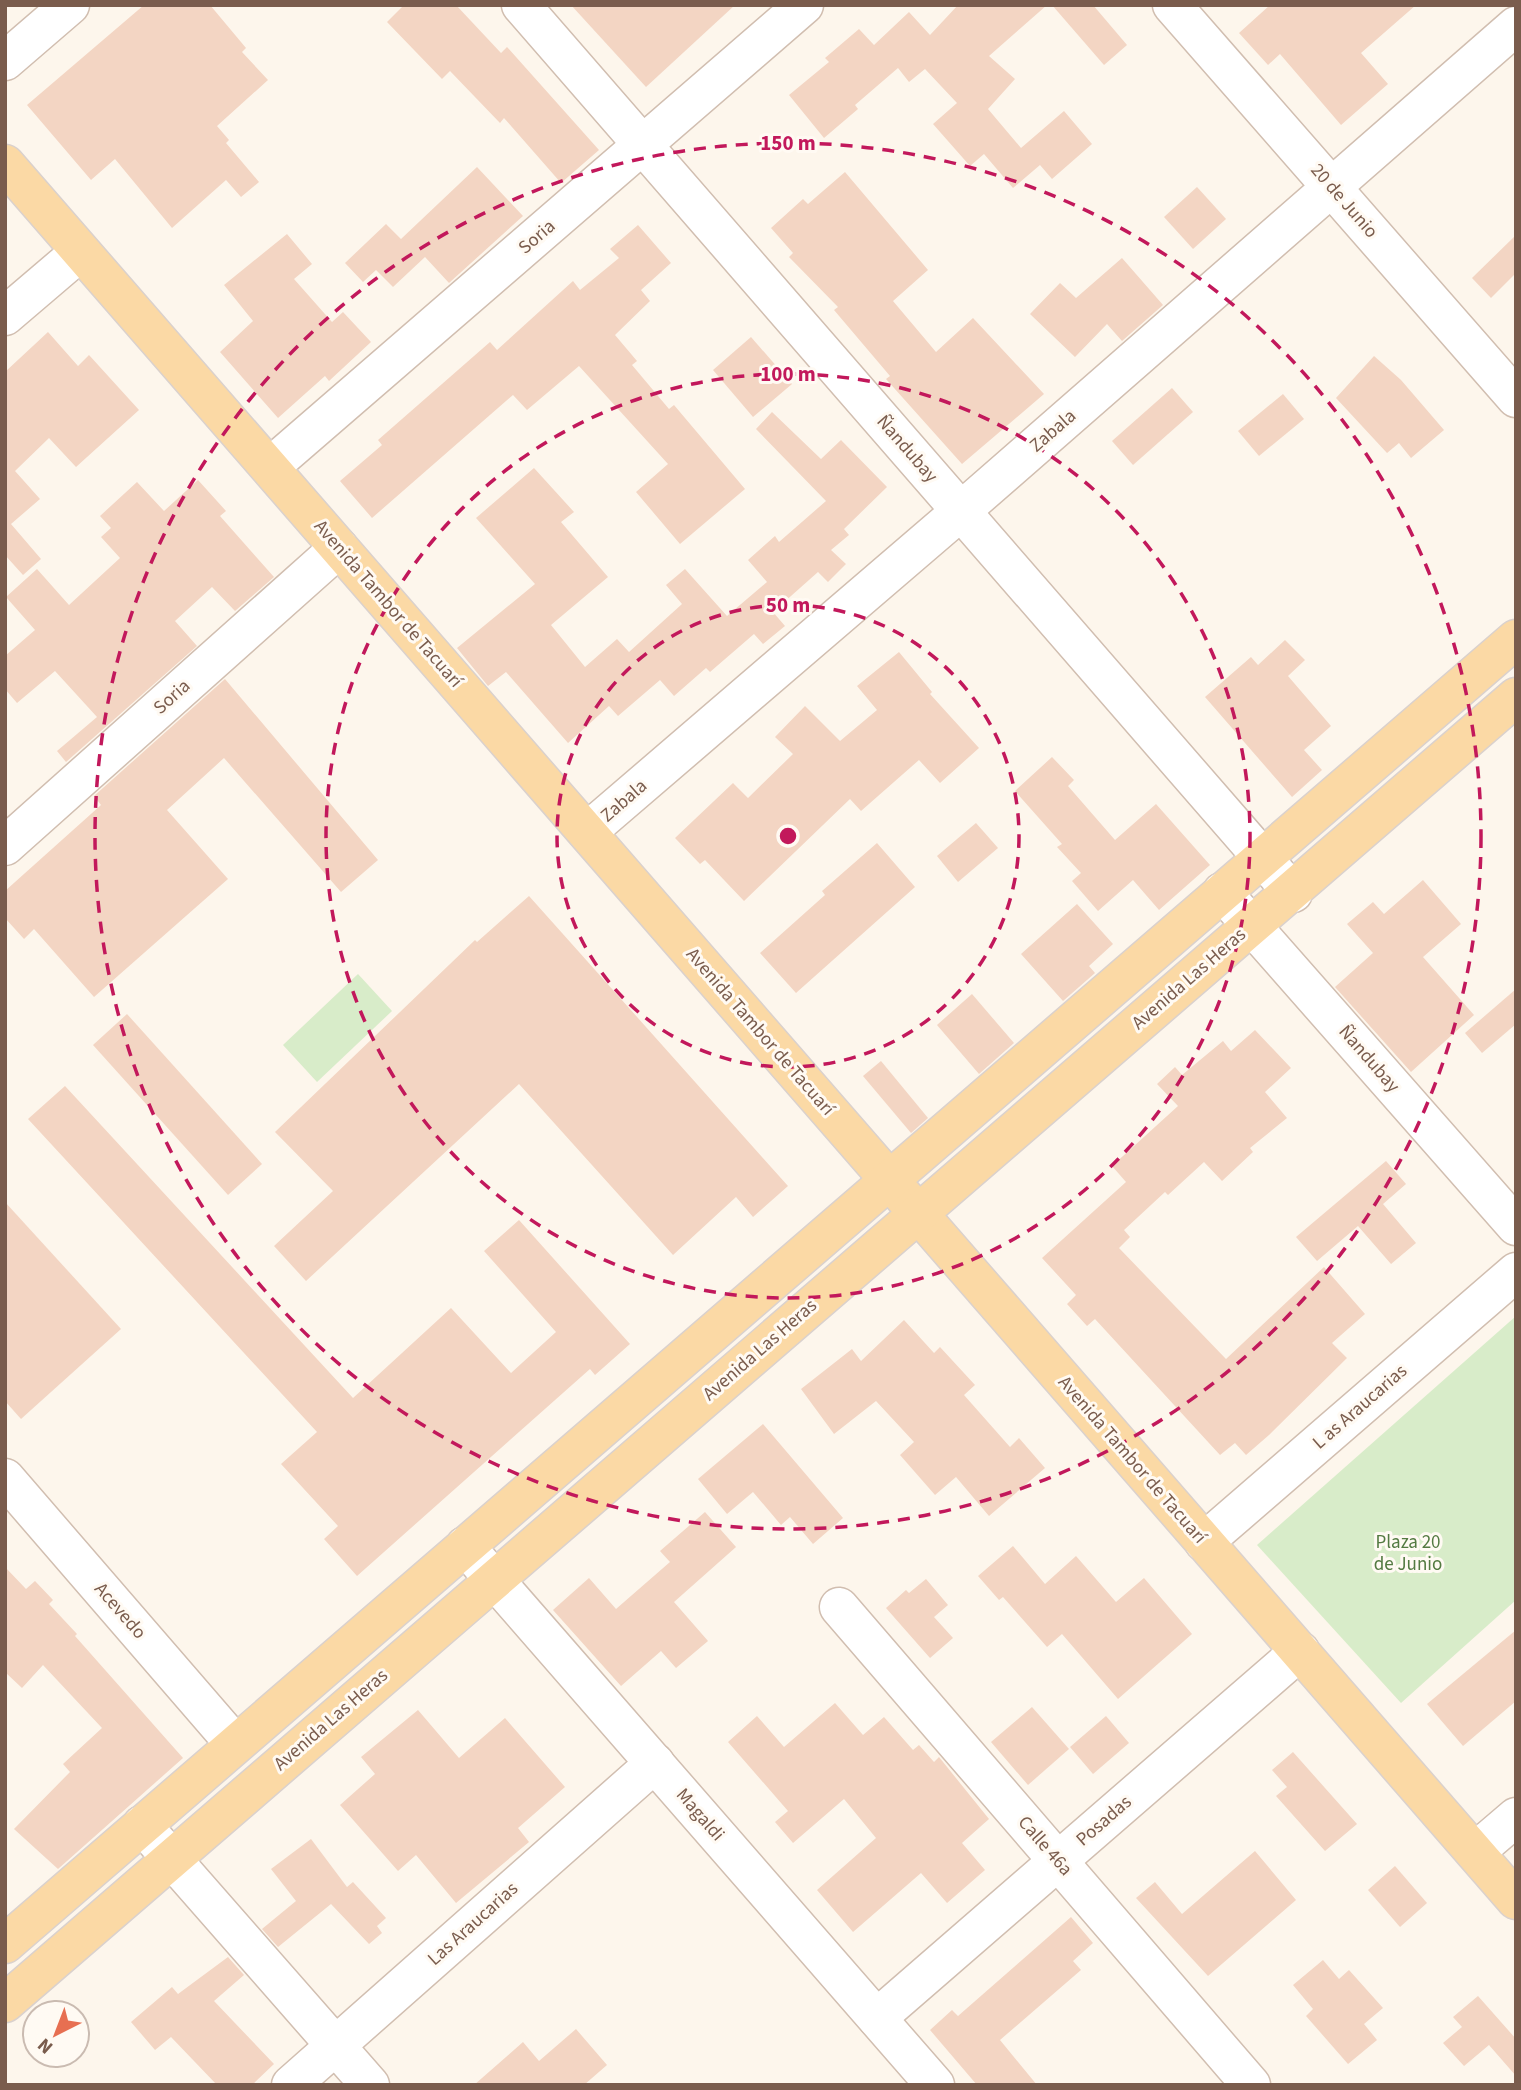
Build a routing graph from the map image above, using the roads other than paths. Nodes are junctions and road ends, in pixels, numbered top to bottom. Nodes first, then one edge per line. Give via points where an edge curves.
1 (70, 5) edge
2 (521, 5) edge
3 (804, 5) edge
4 (1172, 5) edge
5 (1511, 21) edge
6 (5, 61) edge
7 (643, 146) junction
8 (5, 164) edge
9 (1331, 186) junction
10 (80, 252) junction
11 (5, 316) edge
12 (1516, 398) edge
13 (270, 467) junction
14 (961, 511) junction
15 (339, 548) junction
16 (1516, 639) edge
17 (1516, 697) edge
18 (587, 832) junction
19 (8, 838) edge
20 (1264, 859) junction
21 (1222, 892) junction
22 (1293, 893) junction
23 (1251, 926) junction
24 (888, 1180) junction
25 (918, 1214) junction
26 (1516, 1226) edge
27 (1516, 1272) edge
28 (5, 1478) edge
29 (1204, 1542) junction
30 (465, 1546) junction
31 (494, 1579) junction
32 (839, 1607) dead end
33 (1300, 1651) junction
34 (235, 1744) junction
35 (655, 1763) junction
36 (1516, 1817) edge
37 (142, 1825) junction
38 (1475, 1852) junction
39 (171, 1859) junction
40 (1058, 1861) junction
41 (1516, 1899) edge
42 (5, 1944) edge
43 (5, 2003) edge
44 (877, 2018) junction
45 (336, 2046) junction
46 (291, 2085) edge
47 (370, 2085) edge
48 (935, 2085) edge
49 (1251, 2085) edge

1 - 6 street
2 - 7 street, Ñandubay
3 - 7 street, Soria
4 - 9 street, 20 de Junio
5 - 9 street, Zabala
7 - 13 street, Soria
7 - 14 street, Ñandubay
8 - 10 main road, Avenida Tambor de Tacuarí
9 - 12 street, 20 de Junio
9 - 14 street, Zabala
10 - 11 street
10 - 13 main road, Avenida Tambor de Tacuarí
13 - 15 main road, Avenida Tambor de Tacuarí
14 - 18 street, Zabala
14 - 20 street, Ñandubay
15 - 18 main road, Avenida Tambor de Tacuarí
15 - 19 street, Soria
16 - 20 main road
17 - 22 main road, Avenida Las Heras
18 - 24 main road, Avenida Tambor de Tacuarí
20 - 21 main road
20 - 22 street, Ñandubay
21 - 23 street, Ñandubay
21 - 24 main road
22 - 23 main road, Avenida Las Heras
23 - 25 main road, Avenida Las Heras
23 - 26 street, Ñandubay
24 - 25 main road, Avenida Tambor de Tacuarí
24 - 30 main road
25 - 29 main road, Avenida Tambor de Tacuarí
25 - 31 main road, Avenida Las Heras
27 - 29 street, L as Araucarias
28 - 34 street, Acevedo
29 - 33 main road, Avenida Tambor de Tacuarí
30 - 31 street, Magaldi
30 - 34 main road
31 - 35 street, Magaldi
31 - 39 main road, Avenida Las Heras
32 - 40 street, Calle 46a
33 - 38 main road, Avenida Tambor de Tacuarí
33 - 40 street, Posadas
34 - 37 main road
35 - 44 street, Magaldi
35 - 45 street, Las Araucarias
36 - 38 street
37 - 39 street
37 - 42 main road
38 - 41 main road, Avenida Tambor de Tacuarí
39 - 43 main road, Avenida Las Heras
39 - 45 street
40 - 44 street, Posadas
40 - 49 street, Calle 46a
44 - 48 street, Magaldi
45 - 46 street, Las Araucarias
45 - 47 street

